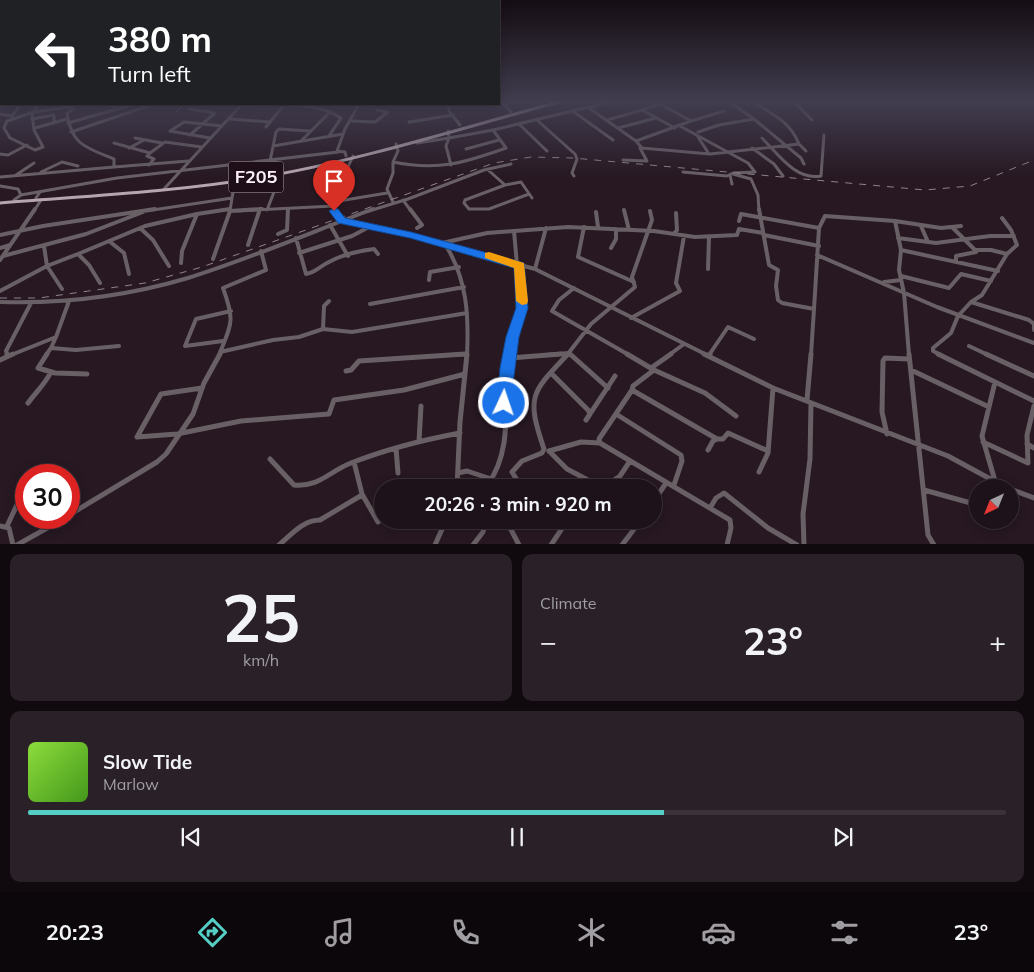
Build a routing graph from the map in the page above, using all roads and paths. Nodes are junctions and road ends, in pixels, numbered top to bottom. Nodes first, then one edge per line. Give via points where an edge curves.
1 (4, 126) edge
2 (41, 126) edge
3 (69, 126) edge
4 (88, 126) edge
5 (177, 126) edge
6 (199, 126) edge
7 (222, 126) edge
8 (315, 126) edge
9 (336, 126) edge
10 (348, 126) edge
11 (455, 126) edge
12 (462, 126) edge
13 (513, 126) edge
14 (521, 126) edge
15 (544, 126) edge
16 (594, 126) edge
17 (624, 126) edge
18 (715, 126) edge
19 (764, 126) edge
20 (790, 126) edge
21 (677, 127) joint
22 (35, 128) joint
23 (618, 128) joint
24 (493, 130) junction
25 (310, 131) junction
26 (448, 131) junction
27 (71, 132) junction
28 (697, 133) junction
29 (343, 134) junction
30 (190, 135) junction
31 (824, 135) dead end
32 (329, 136) junction
33 (135, 138) dead end
34 (210, 138) junction
35 (449, 138) junction
36 (762, 138) dead end
37 (144, 140) junction
38 (302, 140) junction
39 (500, 140) junction
40 (613, 140) dead end
41 (636, 141) junction
42 (114, 143) dead end
43 (162, 143) junction
44 (396, 144) junction
45 (407, 144) dead end
46 (799, 144) junction
47 (26, 146) junction
48 (273, 146) junction
49 (788, 146) junction
50 (202, 147) junction
51 (773, 147) junction
52 (129, 148) junction
53 (466, 148) dead end
54 (640, 148) junction
55 (752, 148) junction
56 (806, 151) dead end
57 (338, 152) junction
58 (548, 152) dead end
59 (727, 152) junction
60 (0, 154) edge
61 (150, 154) junction
62 (709, 154) junction
63 (346, 156) junction
64 (353, 156) junction
65 (623, 160) dead end
66 (188, 161) junction
67 (270, 161) junction
68 (393, 162) junction
69 (34, 163) dead end
70 (511, 164) dead end
71 (804, 164) dead end
72 (148, 165) junction
73 (451, 165) junction
74 (114, 167) junction
75 (487, 169) junction
76 (73, 171) junction
77 (181, 171) junction
78 (683, 172) dead end
79 (40, 173) junction
80 (280, 174) junction
81 (731, 174) junction
82 (14, 176) junction
83 (574, 176) dead end
84 (783, 176) dead end
85 (0, 177) edge
86 (235, 182) junction
87 (732, 184) dead end
88 (208, 185) junction
89 (505, 185) junction
90 (0, 186) edge
91 (164, 189) junction
92 (40, 192) junction
93 (387, 193) junction
94 (529, 194) junction
95 (21, 195) junction
96 (36, 198) junction
97 (232, 198) junction
98 (532, 198) dead end
99 (14, 200) junction
100 (41, 200) junction
101 (403, 200) junction
102 (0, 202) edge
103 (393, 202) junction
104 (333, 204) junction
105 (260, 209) junction
106 (288, 209) junction
107 (147, 210) junction
108 (267, 210) junction
109 (624, 210) dead end
110 (230, 211) junction
111 (650, 211) dead end
112 (596, 212) dead end
113 (676, 213) dead end
114 (197, 214) junction
115 (761, 218) junction
116 (1002, 218) dead end
117 (341, 221) junction
118 (738, 221) dead end
119 (895, 221) junction
120 (330, 225) junction
121 (922, 226) junction
122 (961, 226) dead end
123 (369, 227) junction
124 (584, 227) junction
125 (598, 227) junction
126 (952, 227) junction
127 (140, 228) junction
128 (417, 228) dead end
129 (546, 228) junction
130 (818, 228) junction
131 (616, 229) junction
132 (629, 230) junction
133 (20, 231) junction
134 (514, 231) junction
135 (649, 231) junction
136 (278, 234) dead end
137 (674, 234) junction
138 (763, 234) junction
139 (0, 235) edge
140 (684, 236) junction
141 (1014, 236) junction
142 (709, 237) junction
143 (296, 238) junction
144 (898, 238) junction
145 (340, 240) junction
146 (967, 240) junction
147 (109, 241) junction
148 (928, 242) junction
149 (443, 243) junction
150 (10, 245) junction
151 (248, 245) dead end
152 (44, 246) junction
153 (819, 246) junction
154 (0, 248) edge
155 (611, 248) dead end
156 (901, 250) junction
157 (975, 250) junction
158 (261, 251) junction
159 (299, 253) junction
160 (78, 254) junction
161 (378, 254) dead end
162 (818, 254) junction
163 (1007, 254) junction
164 (3, 256) junction
165 (348, 256) junction
166 (213, 259) dead end
167 (0, 260) edge
168 (956, 262) junction
169 (181, 263) dead end
170 (518, 265) junction
171 (47, 266) junction
172 (169, 266) dead end
173 (460, 267) junction
174 (708, 269) dead end
175 (535, 270) junction
176 (998, 271) junction
177 (129, 274) dead end
178 (901, 278) junction
179 (429, 280) dead end
180 (992, 281) junction
181 (634, 282) junction
182 (882, 282) junction
183 (100, 283) dead end
184 (464, 287) junction
185 (574, 288) junction
186 (62, 289) dead end
187 (0, 291) edge
188 (904, 293) junction
189 (69, 301) junction
190 (0, 302) edge
191 (329, 302) dead end
192 (971, 302) junction
193 (31, 303) junction
194 (370, 304) dead end
195 (613, 308) junction
196 (814, 309) junction
197 (231, 311) junction
198 (467, 313) junction
199 (958, 316) junction
200 (631, 318) junction
201 (323, 329) junction
202 (587, 330) junction
203 (1034, 330) edge
204 (56, 337) junction
205 (754, 339) dead end
206 (223, 341) junction
207 (1034, 343) edge
208 (684, 344) junction
209 (119, 346) dead end
210 (969, 346) dead end
211 (51, 348) junction
212 (220, 352) junction
213 (569, 353) junction
214 (465, 354) junction
215 (8, 356) junction
216 (708, 356) junction
217 (510, 358) junction
218 (909, 359) junction
219 (0, 360) edge
220 (653, 369) junction
221 (911, 370) junction
222 (346, 371) dead end
223 (51, 372) junction
224 (551, 373) junction
225 (87, 374) dead end
226 (465, 374) junction
227 (615, 376) dead end
228 (1034, 376) edge
229 (995, 382) junction
230 (202, 388) junction
231 (608, 388) junction
232 (772, 388) junction
233 (632, 390) junction
234 (1034, 401) edge
235 (809, 402) junction
236 (28, 403) dead end
237 (421, 406) dead end
238 (1034, 406) edge
239 (989, 407) junction
240 (590, 414) junction
241 (616, 414) junction
242 (736, 416) dead end
243 (586, 420) dead end
244 (182, 432) junction
245 (460, 433) junction
246 (887, 434) junction
247 (717, 439) junction
248 (419, 440) junction
249 (983, 442) junction
250 (600, 443) junction
251 (1027, 444) junction
252 (920, 446) junction
253 (396, 448) junction
254 (1034, 448) edge
255 (546, 450) junction
256 (708, 450) dead end
257 (768, 450) junction
258 (270, 459) dead end
259 (630, 461) junction
260 (354, 462) junction
261 (759, 472) dead end
262 (398, 473) dead end
263 (458, 473) junction
264 (458, 479) edge
265 (490, 479) joint
266 (516, 479) edge
267 (586, 479) edge
268 (616, 479) edge
269 (991, 479) edge
270 (994, 479) edge
271 (666, 483) junction
272 (674, 485) junction
273 (662, 489) edge
274 (924, 490) junction
275 (1019, 492) edge
276 (362, 495) junction
277 (1034, 498) edge
278 (969, 502) edge
279 (15, 506) edge
280 (80, 508) edge
281 (710, 508) junction
282 (374, 515) edge
283 (0, 526) edge
284 (7, 526) junction
285 (44, 529) edge
286 (442, 529) edge
287 (484, 529) edge
288 (511, 529) edge
289 (560, 529) edge
290 (634, 529) edge
291 (15, 544) edge
292 (280, 544) edge
293 (435, 544) edge
294 (473, 544) edge
295 (520, 544) edge
296 (551, 544) edge
297 (622, 544) edge
298 (727, 544) edge
299 (796, 544) edge
300 (804, 544) edge
301 (934, 544) edge

1 - 47 street via 6,134
2 - 22 street
3 - 27 street
4 - 27 street
5 - 30 street via 170,131
6 - 30 street
7 - 34 street
8 - 25 street
9 - 32 street
10 - 29 street
11 - 63 main road, F205
12 - 26 main road, F205
13 - 24 street
14 - 58 street
15 - 83 street via 575,154
16 - 40 street
17 - 23 street
18 - 28 street
19 - 49 street
20 - 46 street
21 - 28 street
21 - 41 street
22 - 47 street via 43,147 33,150
23 - 41 street
24 - 35 street
24 - 39 street
25 - 38 street
25 - 48 street via 281,128 276,132
26 - 35 street
26 - 44 main road, F205
27 - 74 street via 85,148 114,159
28 - 59 street
28 - 62 street
29 - 32 street
29 - 57 street
30 - 34 street
31 - 51 street via 819,177 799,174
32 - 38 street
33 - 37 street
34 - 50 street
35 - 45 street
35 - 73 street via 446,146
36 - 51 street
37 - 43 street
37 - 52 street
38 - 48 street
39 - 53 street
39 - 73 street via 506,148 504,150
41 - 54 street
42 - 52 street
43 - 50 street
43 - 61 street
44 - 64 main road, F205
44 - 68 street via 398,151
46 - 49 street
46 - 56 street
47 - 60 street
48 - 67 street
49 - 51 street
49 - 71 street
50 - 66 street
51 - 55 street
52 - 61 street
54 - 62 street
54 - 65 street via 646,162
55 - 59 street
55 - 84 street via 774,164
57 - 63 street via 345,152
57 - 67 street
59 - 62 street
59 - 81 street via 755,170
61 - 72 street via 147,156 154,159
63 - 88 main road, F205
64 - 80 main road, F205
64 - 104 street
66 - 72 street
66 - 77 street
67 - 77 street
68 - 73 street via 419,167
68 - 93 street via 395,169 386,186
69 - 82 street
70 - 75 street
72 - 74 street
74 - 76 street
75 - 89 street
75 - 101 street
76 - 79 street
76 - 79 street via 78,166 62,162
77 - 91 street
77 - 92 street via 117,178
78 - 81 street
79 - 82 street
80 - 86 main road, F205
80 - 108 street
81 - 87 street
81 - 115 street via 752,180
82 - 85 street
86 - 88 main road, F205
86 - 97 street
88 - 91 main road, F205
88 - 100 main road, F205
89 - 94 street via 520,182
89 - 94 street via 464,203 469,209 483,210
90 - 95 street via 18,189
91 - 96 main road, F205
92 - 95 street
92 - 96 street
93 - 103 street
93 - 104 street
94 - 98 street
95 - 99 street
96 - 99 main road, F205
97 - 107 street
97 - 110 street
99 - 102 main road, F205
100 - 102 main road, F205
100 - 133 street
101 - 103 street
101 - 128 street via 422,225
103 - 117 street
104 - 106 street
104 - 117 street
105 - 108 street
105 - 110 street
105 - 151 street
106 - 108 street
106 - 136 street via 287,230
107 - 133 street
107 - 152 street via 96,231
109 - 132 street
110 - 114 street
110 - 166 street
111 - 135 street
112 - 125 street
113 - 137 street via 677,230
114 - 127 street
114 - 169 street via 182,251
115 - 118 street via 741,214
115 - 130 street
115 - 138 street
116 - 141 street
117 - 120 street
117 - 123 street
119 - 121 street
119 - 130 street via 825,216
119 - 144 street
120 - 143 street
120 - 145 street
121 - 126 street
121 - 148 street
122 - 126 street
123 - 145 street
123 - 149 street
124 - 125 street
124 - 129 street
124 - 181 street via 578,256
125 - 131 street
126 - 146 street
127 - 147 street
127 - 172 street via 153,240
129 - 134 street
129 - 175 street
130 - 153 street
131 - 132 street
131 - 155 street via 616,239
132 - 135 street
133 - 139 street
133 - 150 street
134 - 149 street via 487,233
134 - 170 street
135 - 137 street
135 - 181 street via 632,278
137 - 140 street
138 - 142 street via 739,229 737,235
138 - 153 street
138 - 196 street via 769,265 778,270 778,300
140 - 142 street
140 - 200 street via 676,284 680,291
141 - 146 street
141 - 163 street via 1018,245
142 - 174 street
143 - 158 street
143 - 159 street
144 - 148 street
144 - 156 street
145 - 159 street
145 - 165 street
146 - 148 street
146 - 157 street
147 - 160 street
147 - 177 street via 124,253
149 - 170 street
149 - 173 street
150 - 154 street
150 - 164 street
152 - 164 street
152 - 171 street
153 - 162 street
156 - 168 street
156 - 178 street
157 - 163 street
157 - 168 street via 956,256
158 - 189 street via 187,278 121,294
158 - 197 street via 266,270 223,288
159 - 165 street via 306,274 319,271 325,263
160 - 171 street
160 - 183 street
161 - 165 street via 372,248
162 - 182 street
162 - 196 street
163 - 176 street
164 - 167 street
168 - 176 street
170 - 175 street
170 - 217 street via 522,308 512,337
171 - 186 street
171 - 187 street
173 - 179 street via 430,272
173 - 184 street
175 - 185 street
176 - 180 street
178 - 180 street via 949,288 961,274
178 - 182 street
178 - 188 street
180 - 192 street via 982,295
181 - 195 street via 635,287
182 - 188 street
184 - 194 street
184 - 198 street
185 - 195 street
185 - 202 street via 551,309
188 - 199 street
188 - 218 street
189 - 193 street
189 - 204 street
190 - 193 street
191 - 201 street via 324,306
192 - 199 street
192 - 203 street via 1029,320 1034,324
193 - 215 street via 6,351
195 - 200 street
195 - 202 street
196 - 235 street
197 - 206 street via 232,323
197 - 206 street via 196,319 185,346
198 - 201 street via 352,332
198 - 214 street
199 - 207 street
199 - 229 street via 950,333 932,348 933,351
200 - 208 street
201 - 212 street via 300,337
202 - 213 street
202 - 220 street
204 - 211 street
204 - 215 street
205 - 216 street via 728,327
206 - 212 street
208 - 216 street
208 - 220 street
209 - 211 street via 76,350
210 - 228 street
211 - 223 street via 38,366
212 - 230 street
213 - 217 street
213 - 224 street
213 - 231 street
214 - 222 street via 358,361 352,370
214 - 226 street
215 - 219 street
216 - 232 street
217 - 265 street via 505,380 503,454 498,470
218 - 221 street
218 - 246 street via 885,358 883,361 882,412
220 - 233 street
220 - 242 street via 705,393
221 - 239 street
221 - 252 street
223 - 225 street
223 - 236 street
224 - 240 street
224 - 255 street via 537,390 533,407 534,419
226 - 244 street via 404,390 338,399 332,402 329,414 247,420
226 - 245 street
227 - 231 street
229 - 234 street
229 - 239 street
230 - 244 street via 195,410
230 - 244 street via 171,390 162,394 137,437
231 - 240 street
232 - 235 street
232 - 257 street
233 - 241 street
233 - 247 street
235 - 246 street
235 - 300 street via 810,459 803,514
237 - 248 street
238 - 251 street
239 - 249 street
240 - 243 street
241 - 250 street via 601,435
241 - 272 street via 681,454 682,461
244 - 280 street via 158,462
245 - 248 street
245 - 263 street
246 - 252 street
247 - 256 street
247 - 257 street via 720,441 728,432
248 - 253 street
249 - 251 street via 1028,462
249 - 270 street
250 - 255 street via 582,441
250 - 259 street
251 - 254 street
252 - 269 street via 948,456
252 - 274 street
253 - 260 street
253 - 262 street
255 - 266 street via 522,461 512,472
255 - 267 street via 567,469
257 - 261 street
258 - 260 street via 294,485 309,486
259 - 268 street
259 - 271 street
260 - 276 street
263 - 264 street
263 - 265 street via 467,471
271 - 272 street
271 - 273 street
272 - 281 street
274 - 278 street
274 - 301 street via 928,535
275 - 277 street
276 - 282 street
276 - 292 street via 320,520 301,526
279 - 284 street
281 - 298 street via 730,520
281 - 299 street via 724,492 775,535
283 - 284 street
284 - 291 street
285 - 291 street
286 - 293 street
287 - 294 street
288 - 295 street
289 - 296 street
290 - 297 street

